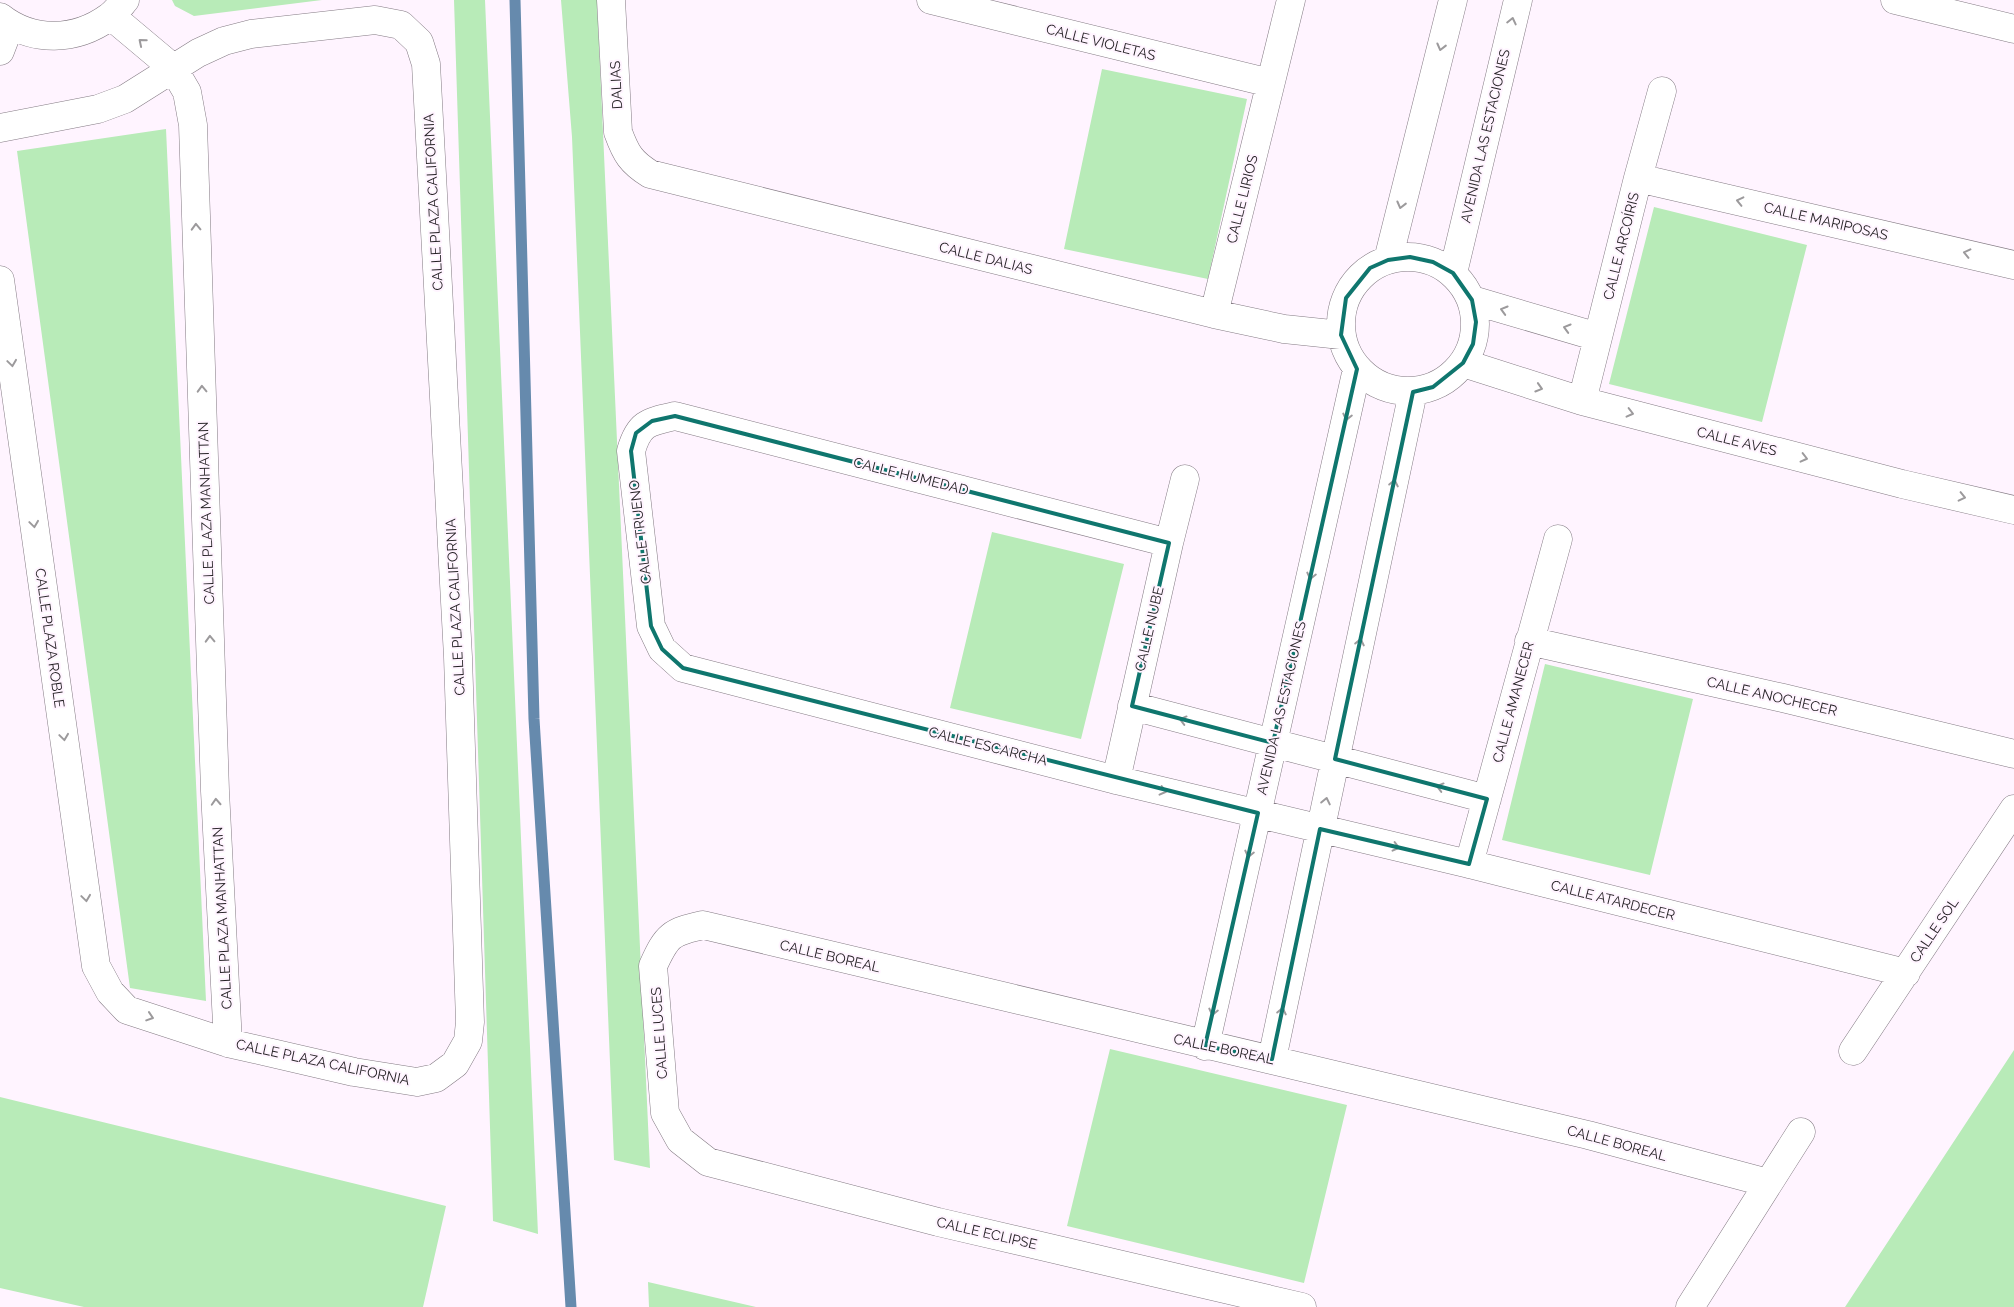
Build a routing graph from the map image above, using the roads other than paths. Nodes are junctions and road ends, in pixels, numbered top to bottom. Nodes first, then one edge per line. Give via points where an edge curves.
1 (611, 0) edge
2 (931, 0) edge
3 (1291, 0) edge
4 (1453, 0) edge
5 (1518, 0) edge
6 (1910, 2) edge
7 (118, 8) edge
8 (5, 21) edge
9 (2014, 29) edge
10 (0, 51) edge
11 (173, 68) junction
12 (1270, 83) junction
13 (1662, 91) dead end
14 (0, 128) edge
15 (635, 165) joint
16 (1638, 178) junction
17 (1388, 260) junction
18 (2014, 264) edge
19 (1453, 273) junction
20 (0, 280) edge
21 (1472, 300) junction
22 (1214, 314) junction
23 (1341, 335) junction
24 (1598, 337) junction
25 (1463, 363) junction
26 (1357, 370) junction
27 (1413, 392) junction
28 (1582, 401) junction
29 (652, 420) joint
30 (1185, 479) dead end
31 (2014, 510) edge
32 (1558, 539) dead end
33 (1169, 543) junction
34 (1529, 641) junction
35 (662, 649) joint
36 (1132, 706) junction
37 (1273, 743) junction
38 (2014, 754) edge
39 (1335, 759) junction
40 (1116, 780) junction
41 (1488, 799) junction
42 (2014, 809) edge
43 (1258, 814) junction
44 (1320, 829) junction
45 (1469, 864) junction
46 (678, 931) joint
47 (1906, 973) junction
48 (110, 992) joint
49 (228, 1043) junction
50 (1205, 1046) junction
51 (1853, 1051) dead end
52 (1272, 1059) junction
53 (1802, 1132) dead end
54 (680, 1140) joint
55 (1768, 1183) junction
56 (1302, 1307) edge
57 (1690, 1307) edge

1 - 15 street, DALIAS via 618,132
2 - 12 street, CALLE VIOLETAS
3 - 12 street, CALLE LIRIOS
4 -> 17 street
19 -> 5 street, AVENIDA LAS ESTACIONES
6 - 9 street
7 - 8 street via 90,29 66,36 26,32
11 -> 7 street, CALLE PLAZA MANHATTAN
8 - 10 street
11 - 14 street via 125,99 98,109
49 -> 11 street, CALLE PLAZA MANHATTAN via 215,791 193,125 186,92
11 - 49 street, CALLE PLAZA CALIFORNIA via 224,41 251,34 375,20 400,25 419,42 426,64 458,657 468,1040 455,1064 436,1078 417,1082 354,1072
12 - 22 street, CALLE LIRIOS
13 - 16 street, CALLE ARCOÍRIS
15 - 22 street, CALLE DALIAS via 650,174
18 -> 16 street, CALLE MARIPOSAS
16 - 24 street, CALLE ARCOÍRIS
17 - 19 street via 1410,257 1433,262
17 - 23 street via 1370,268 1356,281 1346,298 1341,316
19 - 21 street
20 -> 48 street, CALLE PLAZA ROBLE via 96,966
24 -> 21 street
21 - 25 street via 1476,322 1473,344
22 - 23 street, CALLE DALIAS via 1284,329
23 - 26 street via 1344,348
24 - 28 street, CALLE ARCOÍRIS
25 - 27 street via 1433,387
25 -> 28 street, CALLE AVES
26 - 27 street via 1392,390
26 -> 37 street, AVENIDA LAS ESTACIONES
39 -> 27 street
28 -> 31 street, CALLE AVES
29 - 33 street, CALLE HUMEDAD via 675,416
29 - 35 street, CALLE TRUENO via 636,433 631,451 651,626
30 - 33 street, CALLE NUBE
32 - 34 street, CALLE AMANECER
33 - 36 street, CALLE NUBE
34 - 38 street, CALLE ANOCHECER
34 - 41 street, CALLE AMANECER
35 - 40 street, CALLE ESCARCHA via 683,668
37 -> 36 street
36 - 40 street, CALLE NUBE
37 - 39 street
37 - 43 street, AVENIDA LAS ESTACIONES
41 -> 39 street
44 -> 39 street
40 -> 43 street, CALLE ESCARCHA
41 - 45 street, CALLE AMANECER
42 - 47 street, CALLE SOL
43 - 44 street, CALLE ESCARCHA
43 -> 50 street, AVENIDA LAS ESTACIONES
44 -> 45 street, CALLE ATARDECER
52 -> 44 street
45 - 47 street, CALLE ATARDECER
46 - 50 street, CALLE BOREAL via 703,926
46 - 54 street, CALLE LUCES via 662,945 654,966 665,1113
47 - 51 street, CALLE SOL
48 -> 49 street, CALLE PLAZA CALIFORNIA via 127,1010
50 - 52 street, CALLE BOREAL
52 - 55 street, CALLE BOREAL via 1588,1135
53 - 55 street
54 - 56 street, CALLE ECLIPSE via 708,1162 938,1222
55 - 57 street

